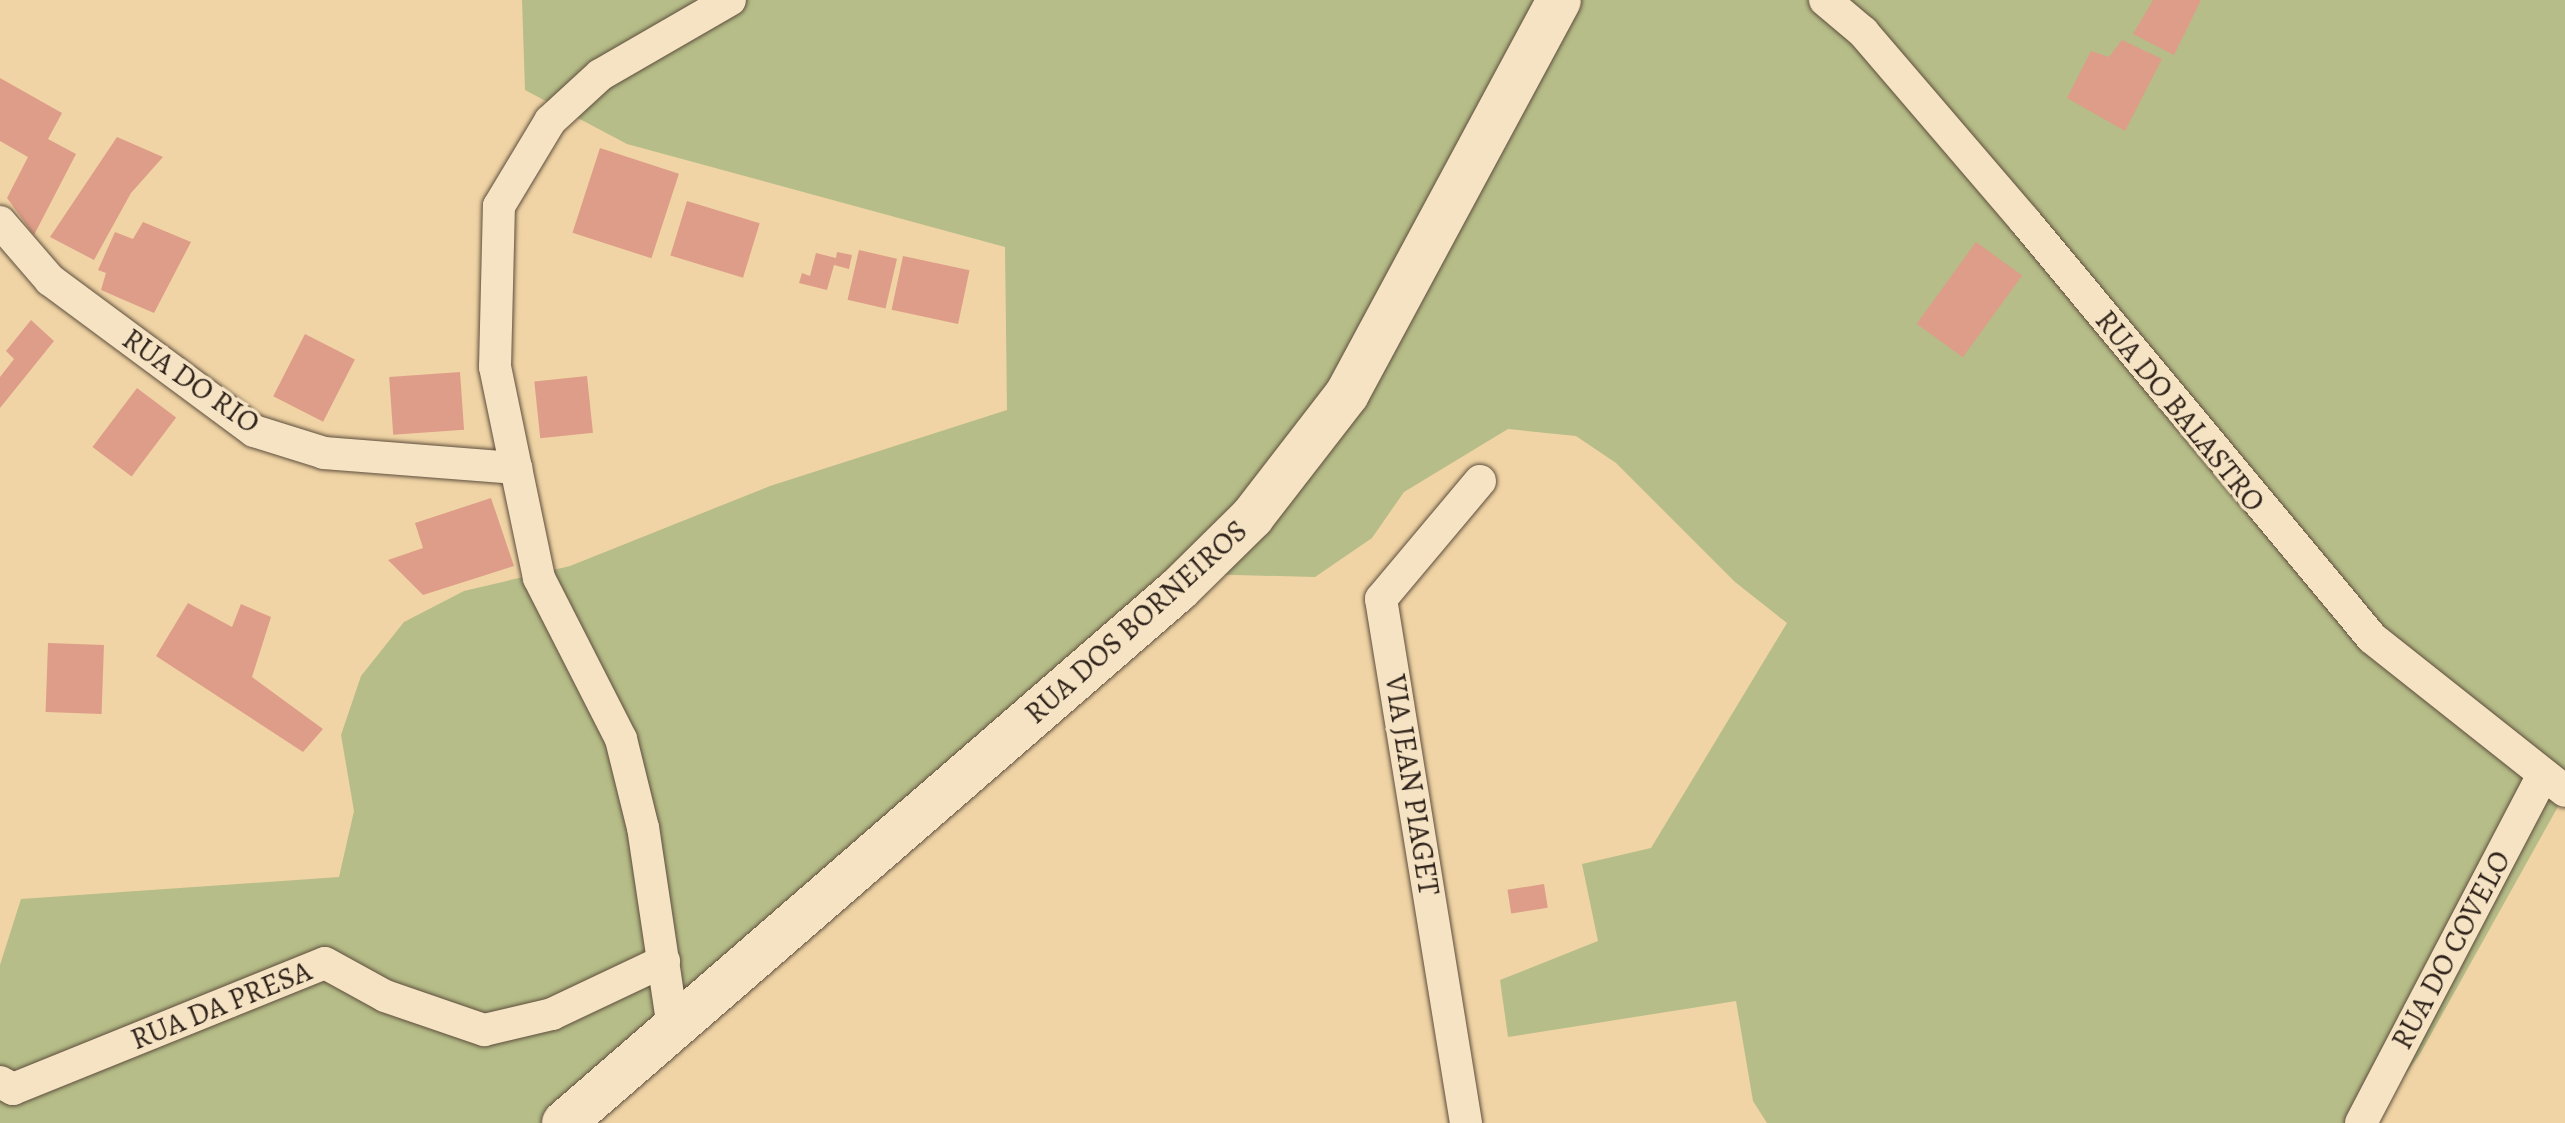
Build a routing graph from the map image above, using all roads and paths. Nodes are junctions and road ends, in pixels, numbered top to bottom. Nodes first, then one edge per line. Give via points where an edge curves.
1 (730, 0) edge
2 (1559, 0) edge
3 (1825, 0) edge
4 (0, 222) edge
5 (516, 468) junction
6 (1480, 481) dead end
7 (2553, 784) edge
8 (664, 961) junction
9 (673, 1028) junction
10 (0, 1082) edge
11 (564, 1123) edge
12 (1466, 1123) edge
13 (2361, 1123) edge

1 - 5 street via 600,75 550,121 499,206 495,367
2 - 9 street, RUA DOS BORNEIROS via 1347,394 1252,517 1179,589
3 - 7 street, RUA DO BALASTRO via 1863,32 2372,638
4 - 5 street, RUA DO RIO via 50,280 254,431 324,453
5 - 8 street via 539,578 621,739
6 - 12 street, VIA JEAN PIAGET via 1381,599
7 - 13 street, RUA DO COVELO
8 - 9 street
8 - 10 street, RUA DA PRESA via 552,1014 484,1030 385,996 325,963 13,1089
9 - 11 street, RUA DOS BORNEIROS

